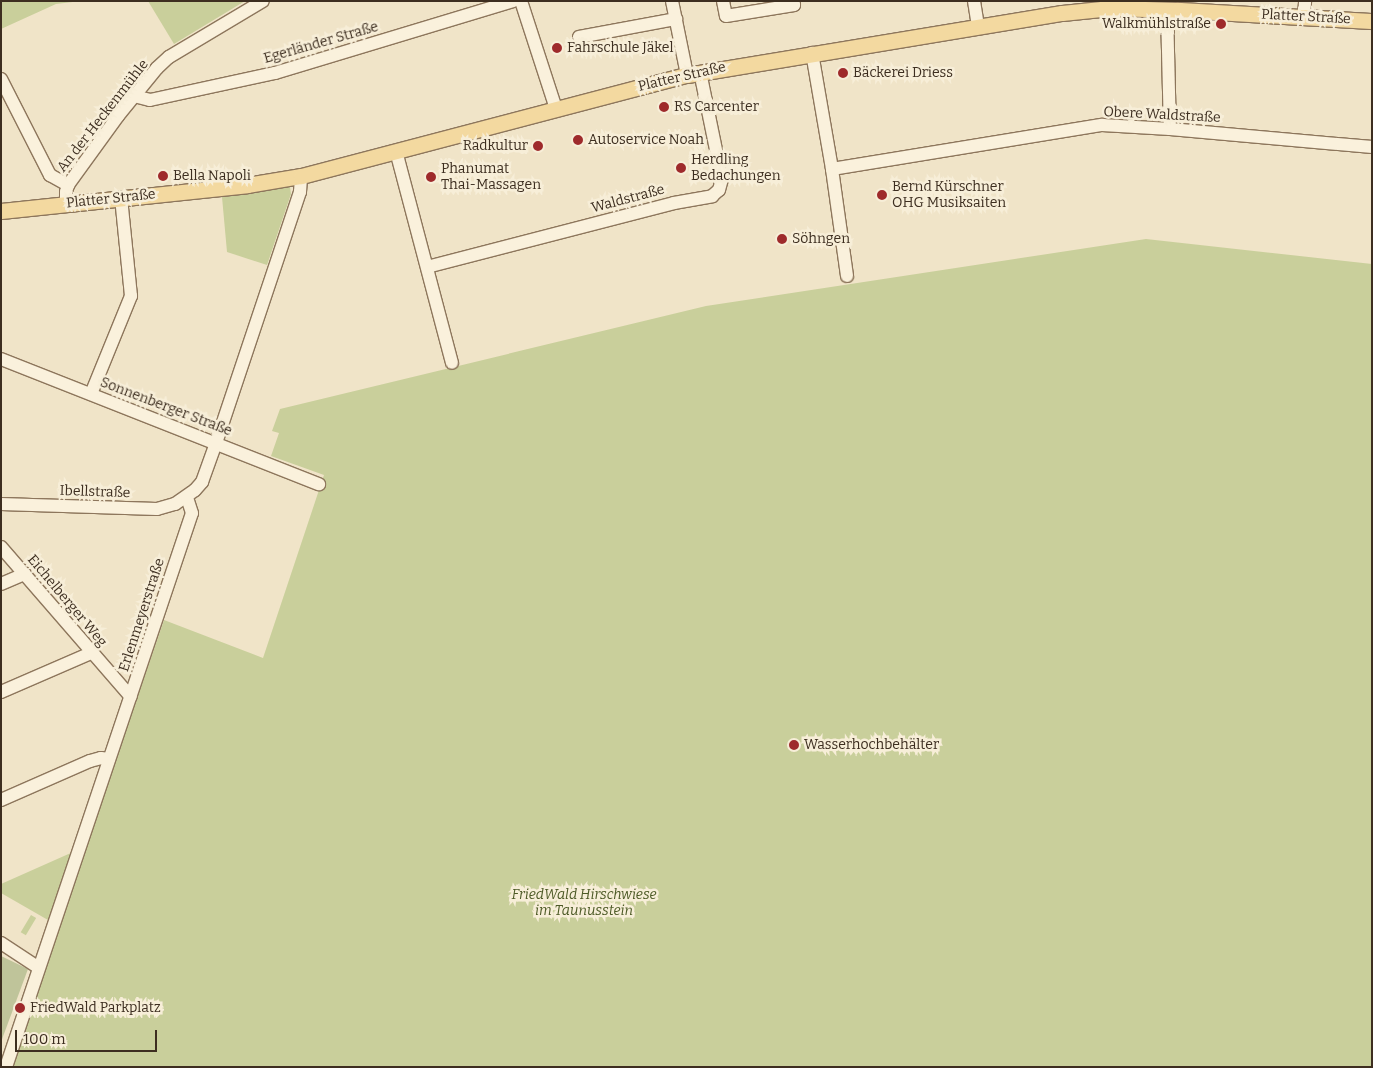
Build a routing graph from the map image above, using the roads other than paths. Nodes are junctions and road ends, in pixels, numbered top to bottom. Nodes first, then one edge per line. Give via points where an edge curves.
1 (263, 1) edge
2 (513, 1) edge
3 (521, 1) edge
4 (672, 1) edge
5 (723, 1) edge
6 (793, 1) edge
7 (974, 1) edge
8 (1305, 1) edge
9 (1166, 10) junction
10 (1304, 17) junction
11 (676, 18) junction
12 (1372, 21) edge
13 (978, 26) junction
14 (579, 37) dead end
15 (812, 53) junction
16 (694, 73) junction
17 (1, 79) edge
18 (134, 96) junction
19 (556, 109) junction
20 (1170, 129) junction
21 (1372, 147) edge
22 (396, 151) junction
23 (832, 169) junction
24 (300, 176) junction
25 (68, 185) junction
26 (121, 198) junction
27 (66, 204) junction
28 (1, 211) edge
29 (427, 267) junction
30 (847, 276) dead end
31 (1, 360) edge
32 (452, 363) dead end
33 (91, 394) junction
34 (216, 443) junction
35 (319, 484) dead end
36 (186, 498) junction
37 (1, 504) edge
38 (1, 547) edge
39 (25, 574) junction
40 (1, 584) edge
41 (91, 653) junction
42 (1, 692) edge
43 (131, 697) junction
44 (108, 759) junction
45 (1, 800) edge
46 (1, 943) edge
47 (40, 968) junction
48 (6, 1067) edge

1 - 18 street, An der Heckenmühle via 169,57
2 - 18 street, Egerländer Straße via 275,73 150,100
3 - 19 street
4 - 11 street, Waldstraße
5 - 6 street via 726,16 794,5
7 - 13 street
8 - 10 street
9 - 10 main road, Platter Straße
9 - 13 main road, Platter Straße via 1088,10
9 - 20 street
10 - 12 main road, Platter Straße
11 - 14 street
11 - 16 street, Waldstraße
13 - 15 main road, Platter Straße
15 - 16 main road, Platter Straße
15 - 23 street
16 - 19 main road, Platter Straße
16 - 29 street, Waldstraße via 722,179 719,190 712,196
17 - 25 street via 50,175
18 - 25 street, An der Heckenmühle
19 - 22 main road, Platter Straße
20 - 21 street, Obere Waldstraße
20 - 23 street, Obere Waldstraße via 1102,125
22 - 24 main road, Platter Straße
22 - 29 street
23 - 30 street
24 - 26 main road, Platter Straße
24 - 34 street via 300,192
25 - 27 street
26 - 27 main road, Platter Straße
26 - 33 street via 131,296
27 - 28 main road, Platter Straße
29 - 32 street
31 - 33 street, Sonnenberger Straße
33 - 34 street, Sonnenberger Straße
34 - 35 street, Sonnenberger Straße
34 - 36 street via 202,482
36 - 37 street, Ibellstraße via 157,509
36 - 43 street, Erlenmeyerstraße via 192,513
38 - 39 street, Eichelberger Weg
39 - 40 street
39 - 41 street, Eichelberger Weg
41 - 42 street
41 - 43 street, Eichelberger Weg
43 - 44 street, Erlenmeyerstraße
44 - 45 street via 90,761
44 - 47 street, Erlenmeyerstraße
46 - 47 street
47 - 48 street, Erlenmeyerstraße

